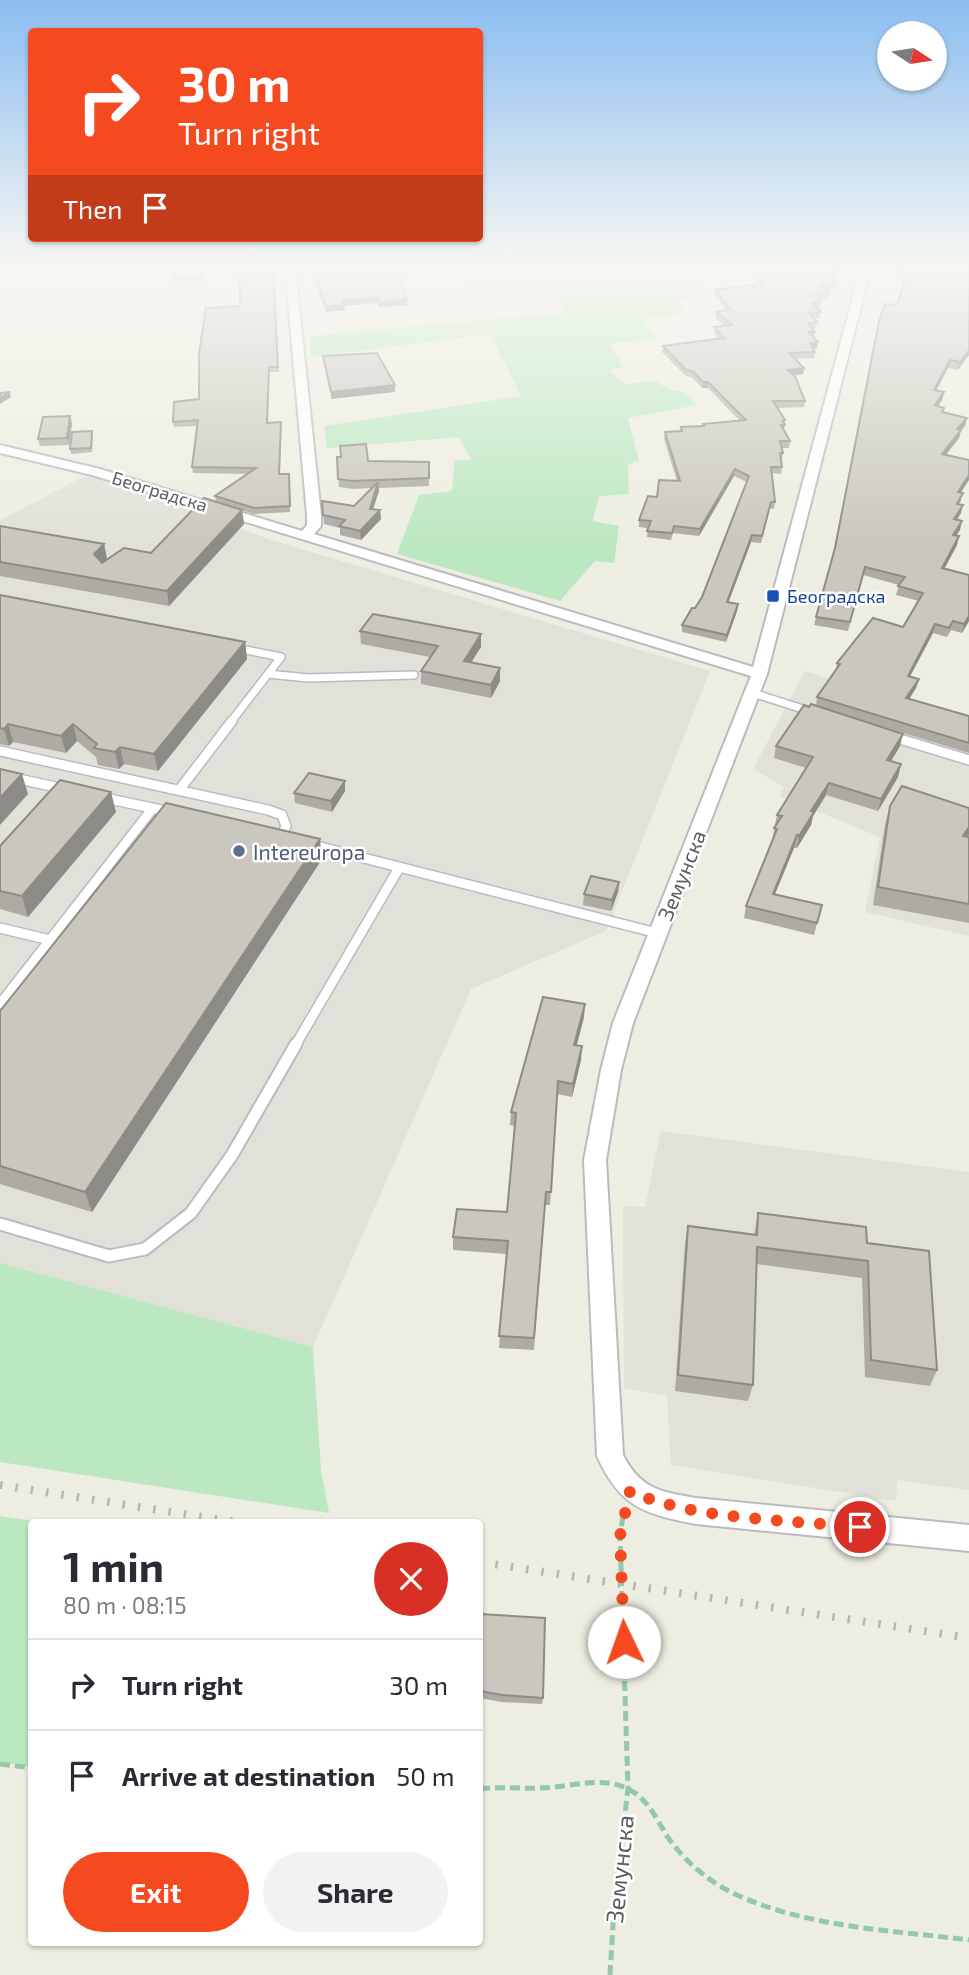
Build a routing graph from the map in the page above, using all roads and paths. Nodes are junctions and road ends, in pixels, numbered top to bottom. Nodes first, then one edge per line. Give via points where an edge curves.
1 (299, 359) edge
2 (842, 359) edge
3 (0, 449) edge
4 (304, 537) junction
5 (228, 646) edge
6 (268, 674) junction
7 (759, 674) junction
8 (414, 675) dead end
9 (753, 693) junction
10 (816, 713) edge
11 (880, 733) edge
12 (0, 751) edge
13 (969, 760) edge
14 (0, 775) edge
15 (180, 789) junction
16 (76, 791) edge
17 (89, 794) edge
18 (153, 808) junction
19 (178, 814) edge
20 (268, 834) edge
21 (281, 837) junction
22 (399, 869) junction
23 (0, 928) edge
24 (657, 933) junction
25 (50, 940) junction
26 (0, 1004) edge
27 (0, 1224) edge
28 (630, 1491) junction
29 (969, 1538) edge
30 (0, 1763) edge
31 (28, 1767) edge
32 (628, 1788) junction
33 (483, 1789) edge
34 (969, 1940) edge
35 (610, 1975) edge

1 - 4 street via 314,515 314,526
2 - 7 street, Земунска
3 - 4 street, Београдска via 96,471
4 - 7 street, Београдска
5 - 6 lane via 281,656
6 - 8 lane via 299,678
6 - 15 lane
7 - 9 street, Земунска
9 - 10 lane
9 - 24 street, Земунска
11 - 13 lane
12 - 15 lane
14 - 16 lane
15 - 21 lane via 282,816 286,826
17 - 18 lane
18 - 19 lane
18 - 25 lane
20 - 21 lane
21 - 22 lane
22 - 24 lane
22 - 27 lane via 232,1154 191,1213 145,1250 109,1256
23 - 25 lane
24 - 28 street, Земунска via 623,1023 595,1160 610,1456
25 - 26 lane
28 - 29 street via 655,1503 696,1511
28 - 32 path via 620,1536
30 - 31 path
32 - 33 path, Земунска via 602,1781 550,1788
32 - 34 path via 700,1872 734,1894 815,1919
32 - 35 path, Земунска

